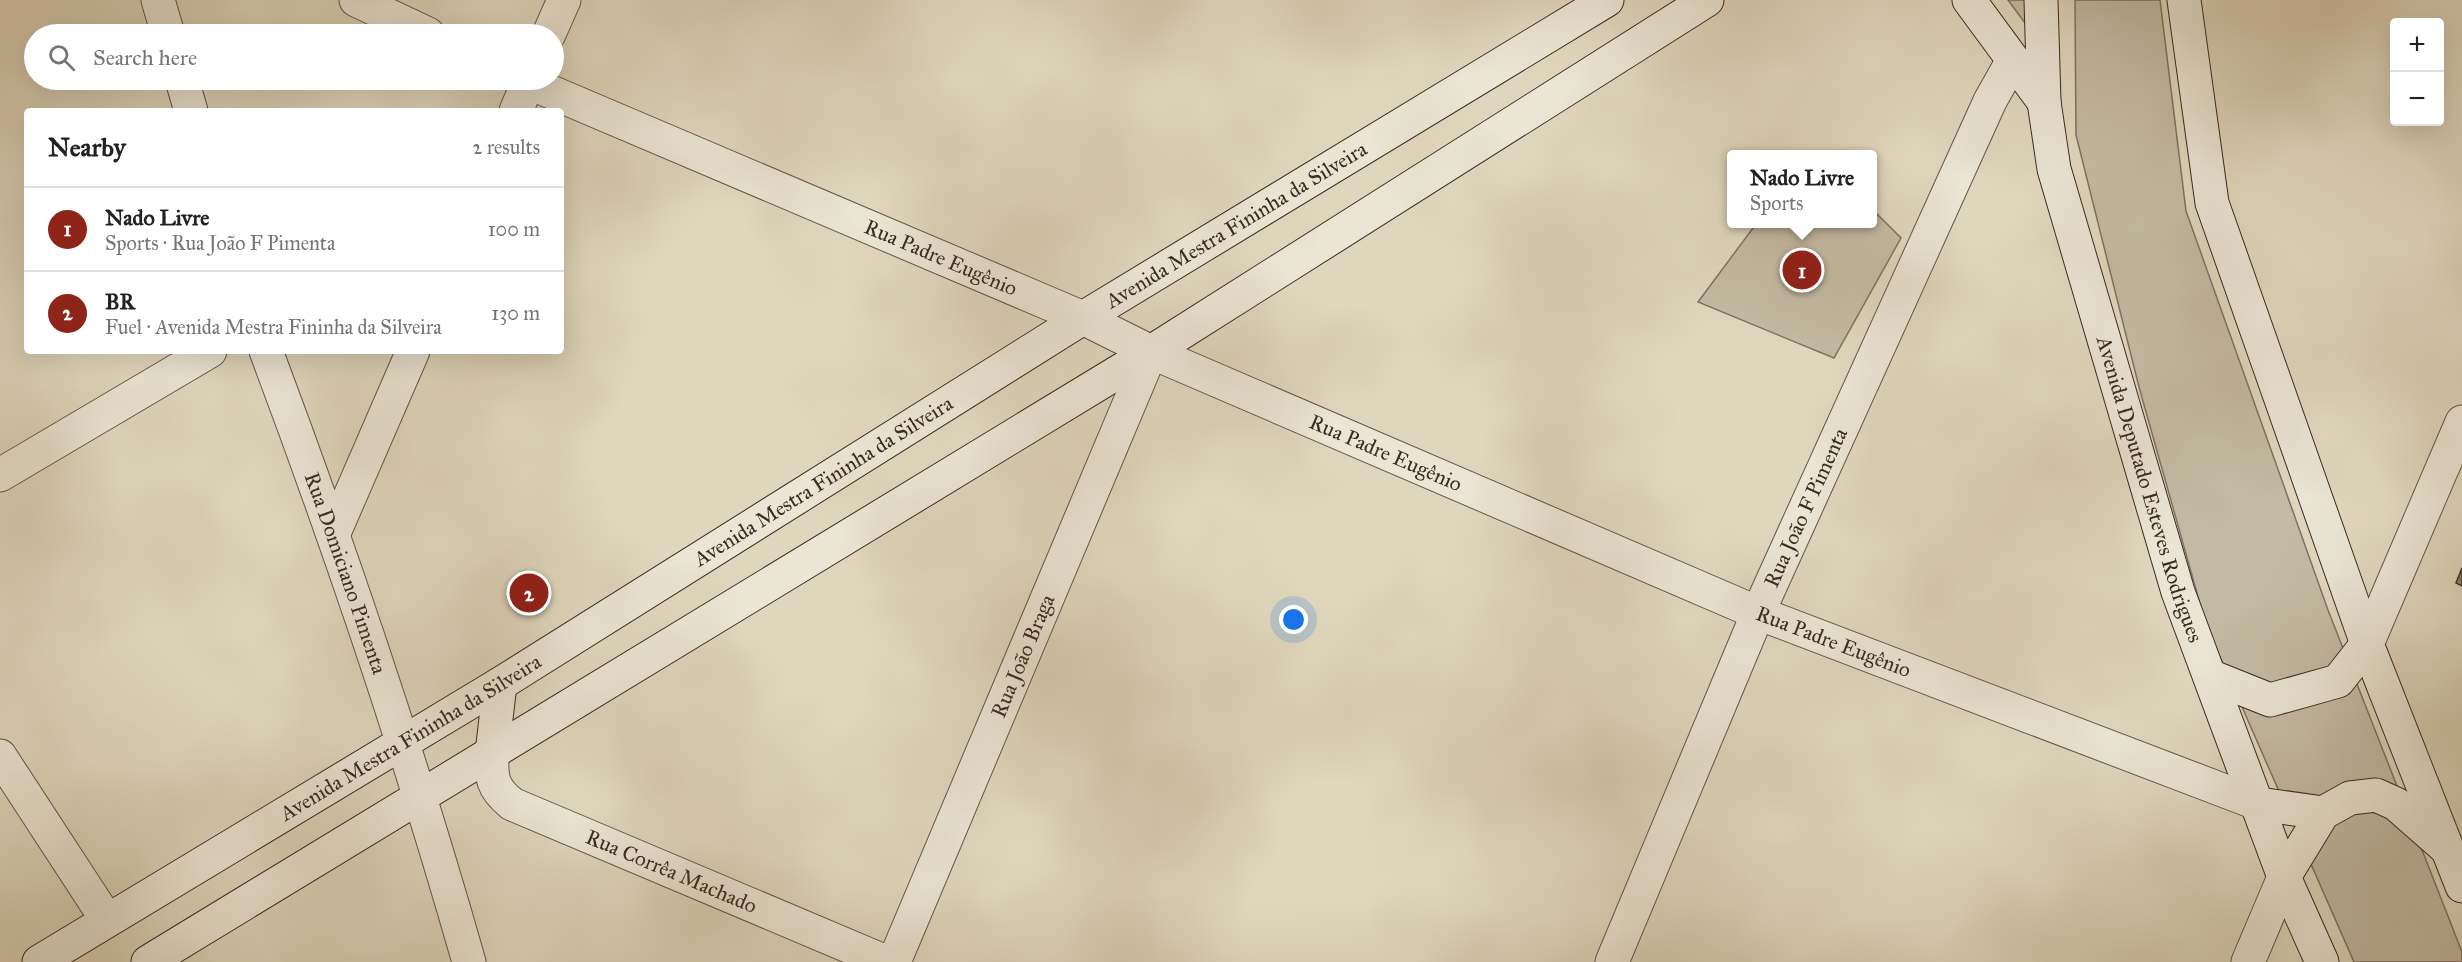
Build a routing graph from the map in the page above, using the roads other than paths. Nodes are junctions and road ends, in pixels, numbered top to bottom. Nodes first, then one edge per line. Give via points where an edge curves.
1 (158, 0) edge
2 (356, 0) edge
3 (564, 0) edge
4 (1606, 0) edge
5 (1707, 0) edge
6 (1969, 0) edge
7 (2041, 0) edge
8 (2184, 0) edge
9 (165, 24) edge
10 (408, 24) edge
11 (553, 24) edge
12 (2013, 60) junction
13 (185, 90) edge
14 (529, 90) edge
15 (2044, 102) junction
16 (190, 108) edge
17 (1083, 318) junction
18 (1151, 352) junction
19 (205, 354) edge
20 (267, 354) edge
21 (412, 354) edge
22 (2462, 422) edge
23 (0, 475) edge
24 (334, 533) junction
25 (1758, 613) junction
26 (2367, 645) junction
27 (2210, 676) junction
28 (500, 684) junction
29 (404, 740) junction
30 (492, 753) junction
31 (0, 756) edge
32 (421, 795) junction
33 (2259, 804) junction
34 (2323, 813) junction
35 (2449, 850) junction
36 (2284, 877) junction
37 (2462, 886) edge
38 (107, 920) junction
39 (39, 962) edge
40 (148, 962) edge
41 (469, 962) edge
42 (886, 962) edge
43 (894, 962) edge
44 (1612, 962) edge
45 (2248, 962) edge
46 (2322, 962) edge

1 - 9 street
2 - 10 street
3 - 11 street
4 - 17 street, Avenida Mestra Fininha da Silveira
5 - 18 street
6 - 12 street
7 - 15 street, Avenida Deputado Esteves Rodrigues
8 - 26 street via 2212,203
12 - 15 street
12 - 25 street, Rua João F Pimenta via 1990,101
13 - 16 street
14 - 17 street, Rua Padre Eugênio
15 - 27 street, Avenida Deputado Esteves Rodrigues via 2054,169 2178,592
17 - 18 street, Rua Padre Eugênio
17 - 28 street, Avenida Mestra Fininha da Silveira
18 - 25 street, Rua Padre Eugênio
18 - 30 street
18 - 43 street, Rua João Braga
19 - 23 street
20 - 24 street, Rua Domiciano Pimenta
21 - 24 street
22 - 26 street
24 - 29 street, Rua Domiciano Pimenta
25 - 33 street, Rua Padre Eugênio
25 - 44 street, Rua João F Pimenta
26 - 27 street via 2338,681 2270,699
26 - 35 street
27 - 33 street, Avenida Deputado Esteves Rodrigues
28 - 29 street, Avenida Mestra Fininha da Silveira
28 - 30 street, Rua Corrêa Machado
29 - 32 street, Rua Domiciano Pimenta
29 - 38 street, Avenida Mestra Fininha da Silveira
30 - 32 street
30 - 42 street, Rua Corrêa Machado via 491,780 498,793 512,804
31 - 38 street
32 - 40 street
32 - 41 street, Rua Domiciano Pimenta
33 - 34 street, Rua Padre Eugênio
33 - 36 street, Avenida Deputado Esteves Rodrigues
34 - 35 street via 2350,798 2376,795 2396,804
34 - 36 street
35 - 37 street
36 - 45 street
36 - 46 street, Avenida Deputado Esteves Rodrigues
38 - 39 street, Avenida Mestra Fininha da Silveira

